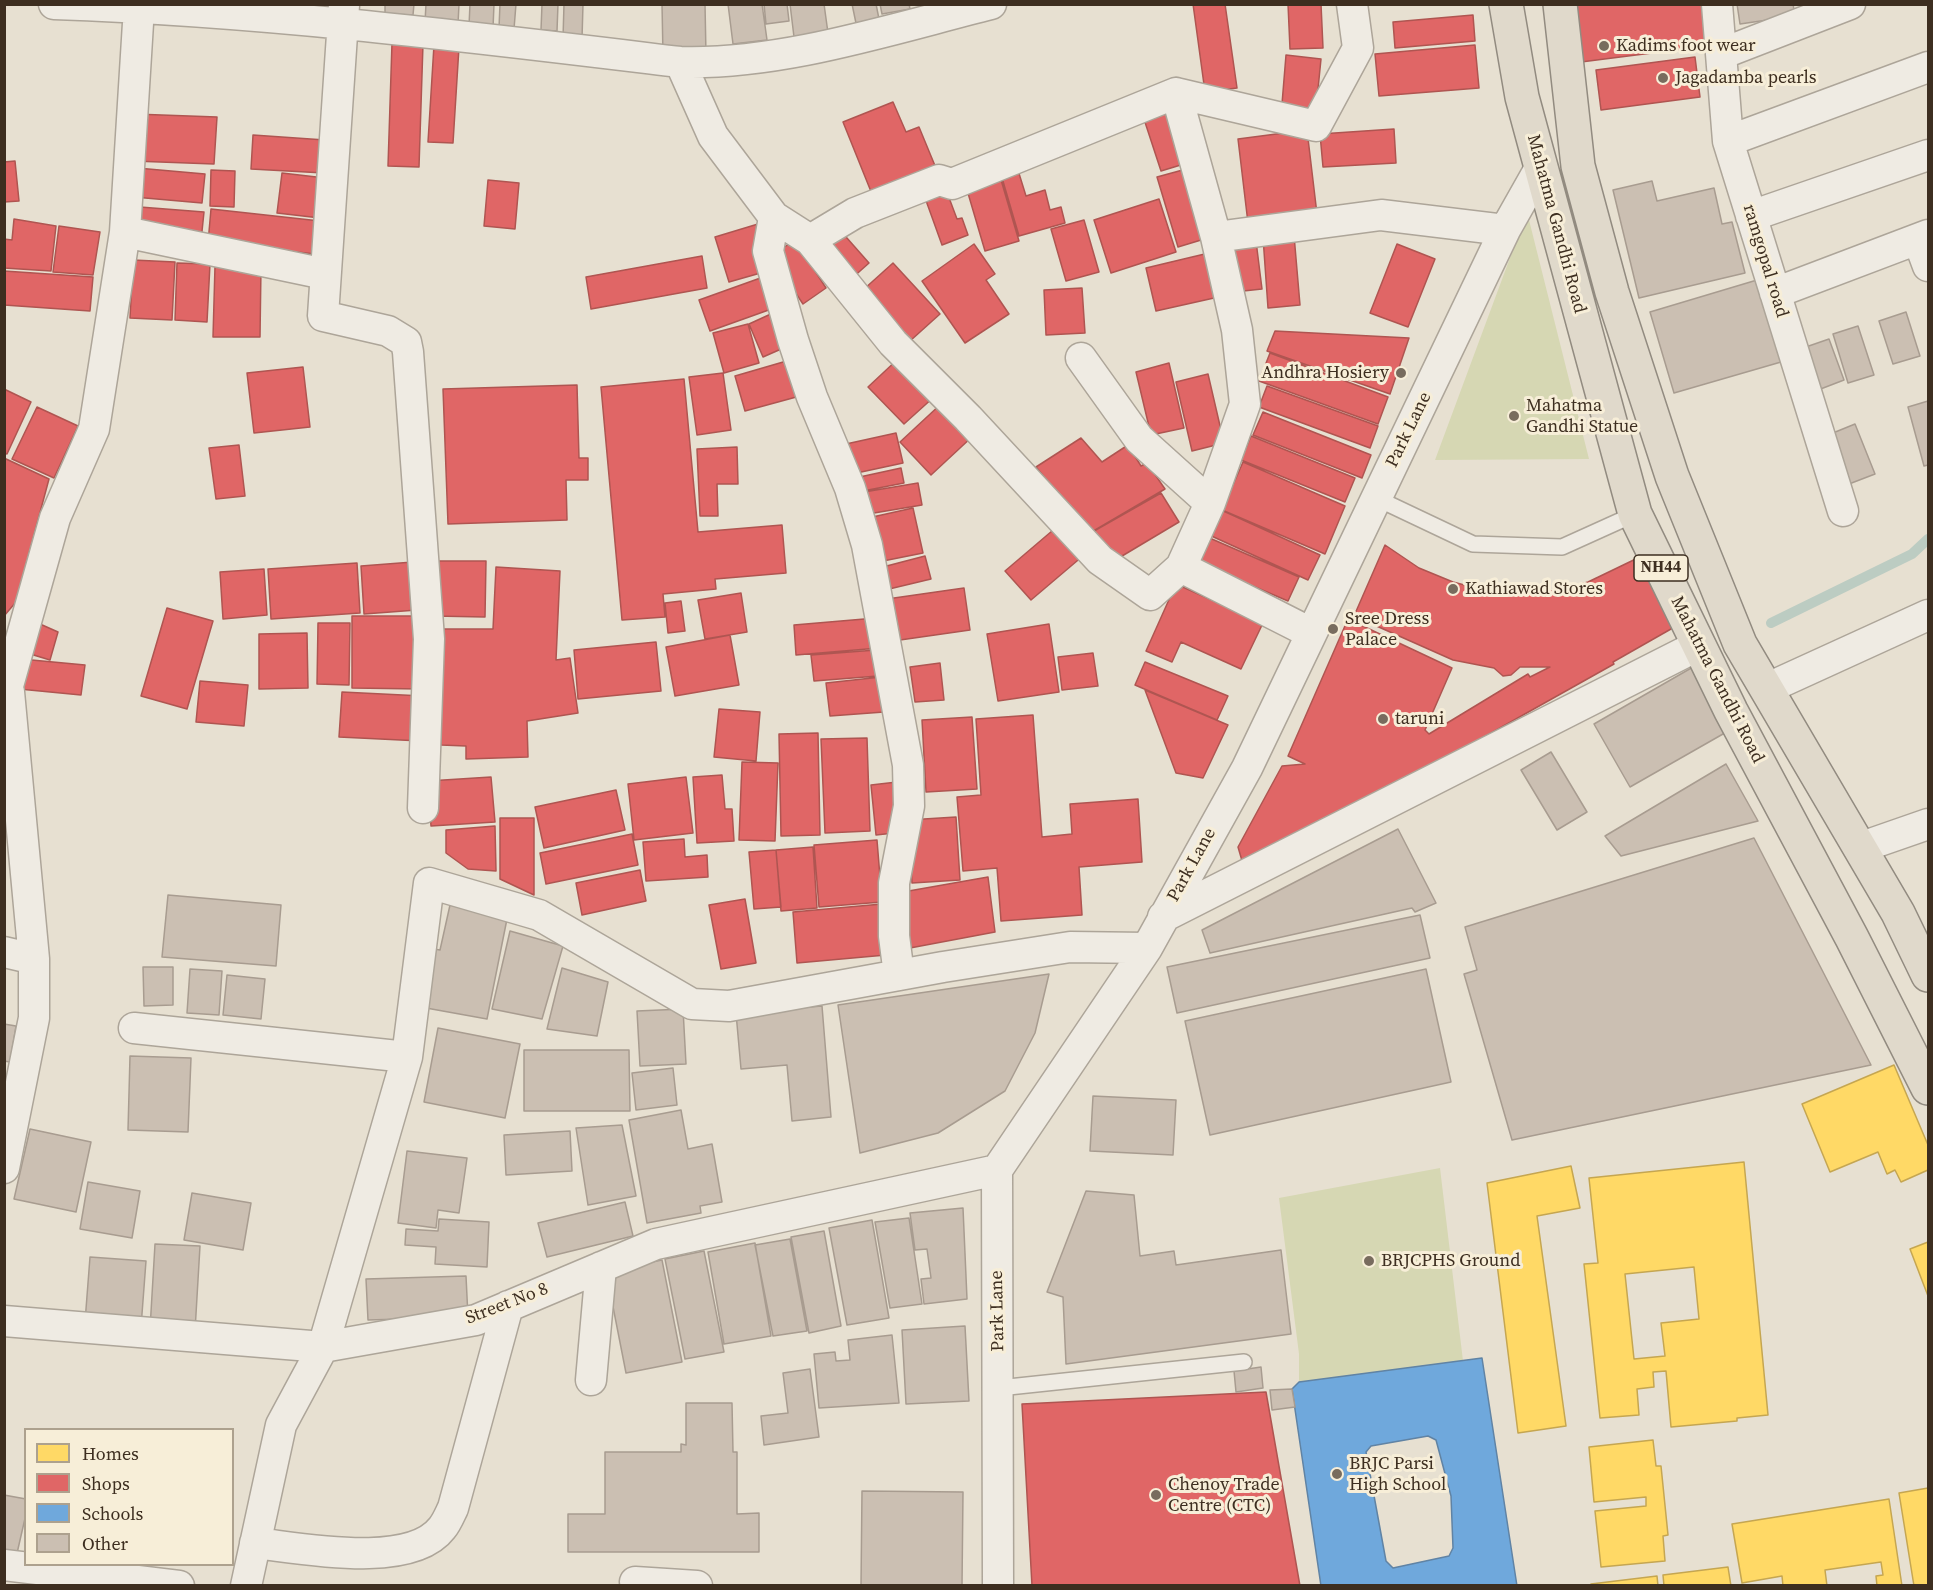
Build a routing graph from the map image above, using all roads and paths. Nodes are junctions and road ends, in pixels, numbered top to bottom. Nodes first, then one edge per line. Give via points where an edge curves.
1 (54, 4) edge
2 (991, 4) edge
3 (1352, 4) edge
4 (1506, 4) edge
5 (1560, 4) edge
6 (1717, 4) edge
7 (1850, 4) edge
8 (139, 7) junction
9 (343, 14) edge
10 (1721, 54) junction
11 (680, 62) junction
12 (1929, 67) edge
13 (1176, 93) junction
14 (1728, 141) junction
15 (1929, 154) edge
16 (1540, 168) junction
17 (1752, 216) junction
18 (774, 217) junction
19 (1505, 230) junction
20 (125, 232) junction
21 (1216, 237) junction
22 (810, 240) junction
23 (1925, 247) edge
24 (326, 274) junction
25 (1775, 293) junction
26 (1081, 358) dead end
27 (1376, 498) junction
28 (1210, 503) junction
29 (1843, 511) dead end
30 (1635, 514) junction
31 (1181, 567) junction
32 (1929, 615) edge
33 (1311, 633) junction
34 (1699, 645) junction
35 (1768, 688) junction
36 (7, 696) edge
37 (423, 808) dead end
38 (1929, 824) edge
39 (1859, 848) junction
40 (1163, 917) junction
41 (1147, 948) junction
42 (4, 952) edge
43 (34, 959) junction
44 (899, 975) junction
45 (1929, 975) edge
46 (134, 1028) dead end
47 (407, 1057) junction
48 (1929, 1088) edge
49 (4, 1168) edge
50 (997, 1170) junction
51 (601, 1267) junction
52 (508, 1306) junction
53 (4, 1322) edge
54 (323, 1347) junction
55 (1244, 1362) dead end
56 (591, 1380) dead end
57 (999, 1388) junction
58 (255, 1543) junction
59 (4, 1565) edge
60 (635, 1582) dead end
61 (179, 1586) edge
62 (246, 1586) edge
63 (697, 1586) edge
64 (998, 1586) edge

1 - 8 street
2 - 11 street via 842,41 734,61
3 - 13 street via 1358,48 1316,126
4 - 16 highway, Mahatma Gandhi Road / NH44 via 1522,97
5 - 35 highway, Mahatma Gandhi Road / NH44 via 1578,166 1612,292 1672,476 1740,644
6 - 10 street, ramgopal road
7 - 10 street
8 - 9 street
8 - 20 street
9 - 11 street
9 - 24 street
10 - 14 street, ramgopal road
11 - 18 street via 713,136
12 - 14 street
13 - 21 street
13 - 22 street via 952,184 939,180 855,213
14 - 17 street, ramgopal road
15 - 17 street
16 - 19 street, Park Lane
16 - 30 highway, Mahatma Gandhi Road / NH44
17 - 25 street, ramgopal road
18 - 22 street
18 - 44 street via 768,251 809,388 850,488 867,545 908,765 909,806 894,883
19 - 21 street via 1381,214
19 - 27 street, Park Lane
20 - 24 street
20 - 36 street via 94,429 55,518
21 - 28 street via 1237,330 1245,404
22 - 31 street via 893,343 1100,560 1150,595
23 - 25 street
24 - 37 street via 323,316 388,331 406,342 408,352 429,639
25 - 29 street, ramgopal road
26 - 28 street via 1139,439
27 - 30 lane via 1473,544 1562,547
27 - 33 street, Park Lane
28 - 31 street
30 - 34 highway, Mahatma Gandhi Road / NH44
31 - 33 street
32 - 35 street
33 - 40 street, Park Lane via 1247,768
34 - 40 street
34 - 48 highway, Mahatma Gandhi Road / NH44
35 - 39 highway, Mahatma Gandhi Road / NH44
36 - 43 street
38 - 39 street
39 - 45 highway, Mahatma Gandhi Road / NH44
40 - 41 street, Park Lane
41 - 44 street via 1070,948
41 - 50 street, Park Lane
42 - 43 street
43 - 49 street via 34,1018
44 - 47 street via 729,1006 692,1004 539,915 429,883
46 - 47 street
47 - 54 street
50 - 51 street, Street No 8 via 656,1244
50 - 57 street, Park Lane
51 - 52 street, Street No 8
51 - 56 street
52 - 54 street, Street No 8 via 476,1320
52 - 58 street via 453,1508 442,1529 418,1545 393,1552 348,1553
53 - 54 street, Street No 8
54 - 58 street via 281,1425
55 - 57 lane
57 - 64 street, Park Lane
58 - 62 street
59 - 61 street
60 - 63 street

